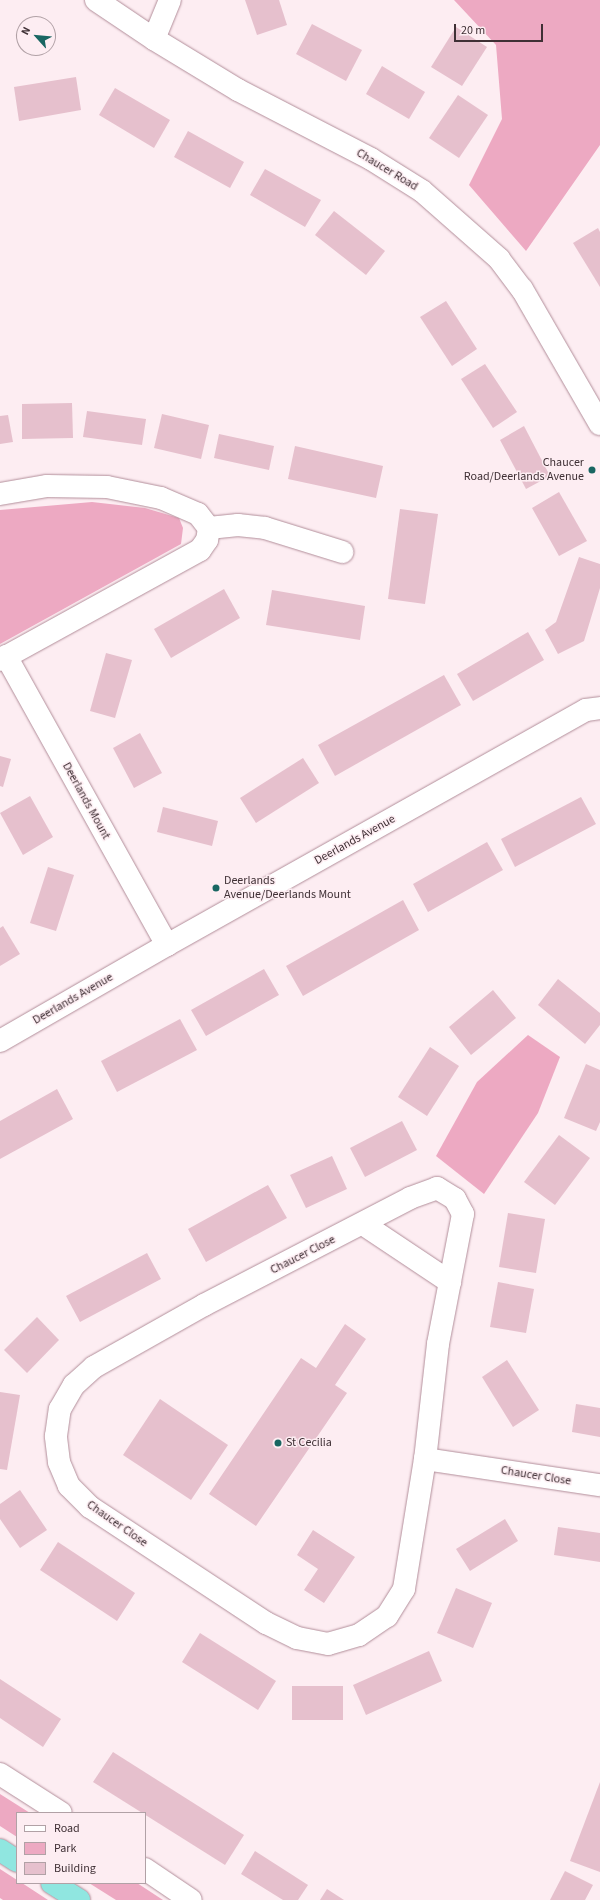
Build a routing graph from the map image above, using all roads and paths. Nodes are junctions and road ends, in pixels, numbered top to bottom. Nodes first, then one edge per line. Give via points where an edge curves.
1 (96, 0) edge
2 (170, 0) edge
3 (154, 39) junction
4 (600, 424) edge
5 (0, 494) edge
6 (209, 528) junction
7 (342, 552) dead end
8 (3, 658) edge
9 (600, 692) edge
10 (593, 709) edge
11 (167, 945) junction
12 (0, 1041) edge
13 (362, 1224) junction
14 (450, 1282) junction
15 (424, 1459) junction
16 (600, 1485) edge
17 (0, 1774) edge
18 (59, 1812) edge
19 (0, 1850) edge
20 (16, 1860) edge
21 (146, 1871) edge
22 (54, 1884) edge
23 (79, 1900) edge
24 (191, 1900) edge

1 - 3 street, Chaucer Road
2 - 3 street
3 - 4 street, Chaucer Road via 238,90 371,159 422,191 464,227 499,259 522,289
5 - 6 street via 47,486 106,486 161,498 198,514
6 - 7 street via 238,525 265,528
6 - 8 street, Deerlands Mount via 207,540 200,550
8 - 11 street, Deerlands Mount
9 - 10 street, Deerlands Avenue
10 - 11 street, Deerlands Avenue
11 - 12 street, Deerlands Avenue
13 - 14 street
13 - 14 street, Chaucer Close via 410,1198 437,1188 455,1199 462,1214
13 - 15 street, Chaucer Close via 204,1306 94,1367 74,1385 60,1409 56,1436 60,1462 69,1486 90,1508 266,1623 297,1638 328,1644 359,1635 387,1616 404,1589
14 - 15 street, Chaucer Close via 438,1344
15 - 16 street, Chaucer Close
17 - 18 street
19 - 20 highway
21 - 24 street
22 - 23 highway

